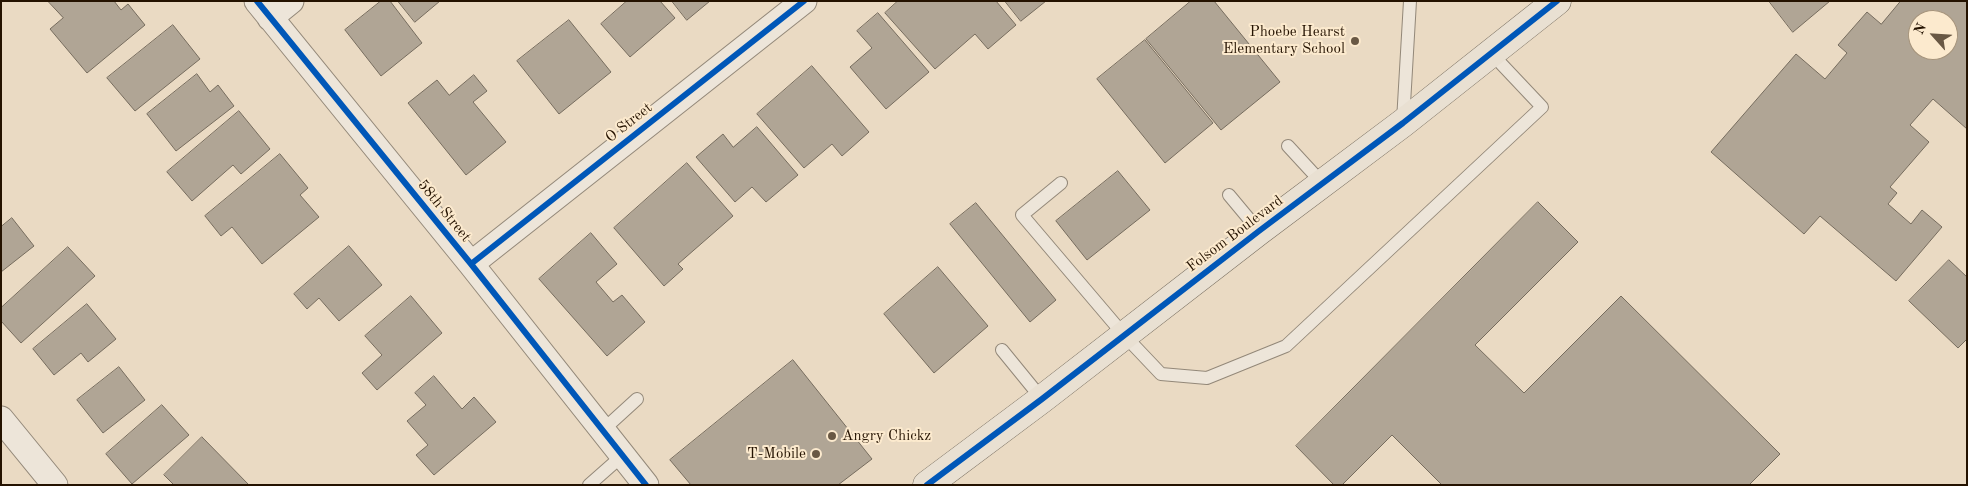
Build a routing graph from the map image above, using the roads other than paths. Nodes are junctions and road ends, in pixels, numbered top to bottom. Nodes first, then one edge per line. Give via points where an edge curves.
1 (290, 1) edge
2 (804, 1) edge
3 (1410, 1) edge
4 (1557, 1) edge
5 (263, 9) edge
6 (1491, 53) junction
7 (1403, 123) junction
8 (1288, 146) dead end
9 (1062, 183) dead end
10 (1323, 184) junction
11 (1229, 195) dead end
12 (1259, 231) junction
13 (471, 264) junction
14 (1124, 335) junction
15 (1002, 350) dead end
16 (1042, 399) junction
17 (637, 400) dead end
18 (1, 419) edge
19 (603, 430) junction
20 (622, 455) junction
21 (55, 485) edge
22 (589, 485) edge
23 (646, 485) edge
24 (927, 485) edge

1 - 5 street
2 - 13 street, O Street
3 - 7 lane
4 - 6 main road, Folsom Boulevard
5 - 13 street, 58th Street
6 - 7 main road, Folsom Boulevard
6 - 14 lane via 1542,107 1286,346 1208,378 1161,374
7 - 10 main road, Folsom Boulevard
8 - 10 lane
9 - 14 lane via 1022,215
10 - 12 main road, Folsom Boulevard
11 - 12 lane
12 - 14 main road, Folsom Boulevard
13 - 19 street, 58th Street
14 - 16 main road, Folsom Boulevard
15 - 16 lane
16 - 24 main road, Folsom Boulevard
17 - 19 lane
18 - 21 street
19 - 20 street, 58th Street
20 - 22 lane
20 - 23 street, 58th Street

